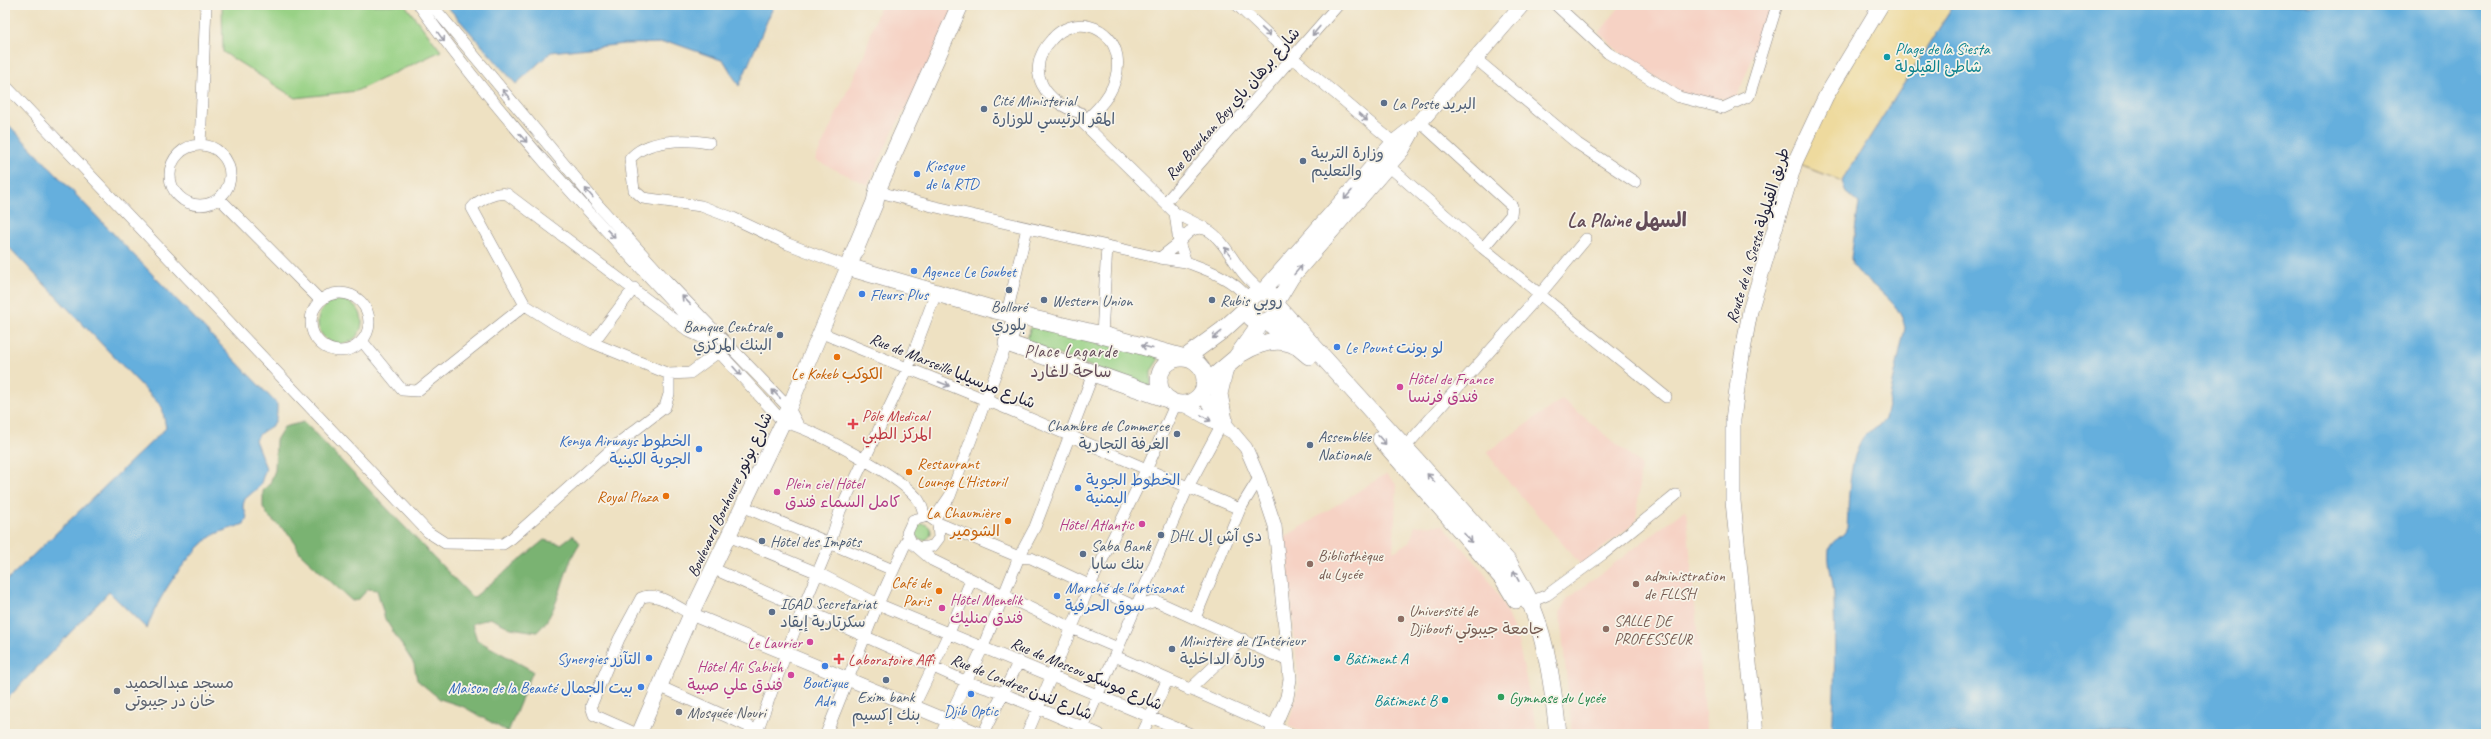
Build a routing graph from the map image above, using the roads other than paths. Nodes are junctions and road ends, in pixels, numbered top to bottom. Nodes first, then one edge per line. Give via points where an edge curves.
1 (206, 5) edge
2 (419, 5) edge
3 (432, 5) edge
4 (960, 5) edge
5 (972, 5) edge
6 (1237, 5) edge
7 (1338, 5) edge
8 (1556, 5) edge
9 (1777, 5) edge
10 (1881, 5) edge
11 (1519, 6) edge
12 (1293, 58) junction
13 (1476, 59) junction
14 (5, 84) edge
15 (1083, 124) junction
16 (1417, 125) junction
17 (709, 143) dead end
18 (200, 145) junction
19 (1398, 146) junction
20 (1384, 162) junction
21 (1635, 182) dead end
22 (880, 195) junction
23 (219, 198) junction
24 (1165, 203) junction
25 (1175, 213) junction
26 (1027, 228) junction
27 (1208, 229) junction
28 (1586, 239) dead end
29 (1179, 243) junction
30 (1107, 246) junction
31 (1483, 248) junction
32 (1160, 258) junction
33 (1186, 262) junction
34 (848, 267) junction
35 (1241, 271) junction
36 (1228, 279) junction
37 (634, 288) junction
38 (936, 293) junction
39 (1541, 293) junction
40 (320, 300) junction
41 (1252, 300) junction
42 (1277, 304) junction
43 (525, 305) junction
44 (1012, 314) junction
45 (1264, 322) junction
46 (820, 332) junction
47 (712, 335) junction
48 (1102, 335) junction
49 (362, 341) junction
50 (593, 343) junction
51 (1007, 343) junction
52 (724, 348) junction
53 (1305, 351) junction
54 (1185, 358) junction
55 (1230, 363) junction
56 (908, 370) junction
57 (669, 374) junction
58 (1094, 374) junction
59 (1203, 388) junction
60 (1666, 397) dead end
61 (986, 400) junction
62 (1176, 402) junction
63 (789, 408) junction
64 (783, 422) junction
65 (798, 426) junction
66 (1225, 426) junction
67 (1071, 437) junction
68 (1400, 452) junction
69 (864, 460) junction
70 (1146, 470) junction
71 (1259, 478) junction
72 (1188, 487) junction
73 (1676, 495) dead end
74 (742, 506) junction
75 (1240, 508) junction
76 (932, 519) junction
77 (728, 536) junction
78 (908, 538) junction
79 (830, 543) junction
80 (918, 548) junction
81 (1019, 557) junction
82 (714, 569) junction
83 (892, 570) junction
84 (818, 573) junction
85 (971, 580) junction
86 (1089, 587) junction
87 (1003, 595) junction
88 (878, 604) junction
89 (1525, 604) junction
90 (1136, 607) junction
91 (803, 608) junction
92 (691, 614) junction
93 (1195, 618) junction
94 (1071, 628) junction
95 (949, 633) junction
96 (864, 637) junction
97 (1243, 639) junction
98 (983, 647) junction
99 (787, 652) junction
100 (1116, 652) junction
101 (1288, 661) junction
102 (1019, 662) junction
103 (933, 667) junction
104 (1053, 676) junction
105 (848, 678) junction
106 (1167, 680) junction
107 (967, 682) junction
108 (661, 687) junction
109 (1189, 690) junction
110 (1002, 693) junction
111 (1098, 694) junction
112 (914, 706) junction
113 (1038, 708) junction
114 (1150, 716) junction
115 (946, 720) junction
116 (1082, 731) edge
117 (1272, 731) edge
118 (759, 733) edge
119 (638, 734) edge
120 (826, 734) edge
121 (940, 734) edge
122 (981, 734) edge
123 (1027, 734) edge
124 (1099, 734) edge
125 (1142, 734) edge
126 (1191, 734) edge
127 (1291, 734) edge
128 (1549, 734) edge
129 (1558, 734) edge
130 (1756, 734) edge

1 - 18 street
2 -> 47 street via 448,46 517,131
47 -> 3 street
4 - 22 main road
5 - 22 main road
6 -> 12 street
7 -> 12 street, Rue Bourhan Bey شارع برهان باي
8 - 9 street via 1608,53 1678,97 1723,108 1749,96
10 - 130 main road, Route de la Siesta طريق القيلولة via 1826,96 1795,162 1750,311 1739,373 1733,420 1733,501
11 - 13 main road
12 -> 19 street
12 - 24 street, Rue Bourhan Bey شارع برهان باي
13 - 16 main road
13 - 21 street via 1578,144
14 - 57 street via 428,532 441,541 503,544 512,538 621,441 665,407 669,394
15 - 15 street via 1081,113 1068,110 1056,102 1045,92 1039,78 1039,65 1052,39 1066,29 1079,25 1094,26 1105,32 1116,52 1118,64 1115,81 1106,101
15 - 24 street
16 - 19 main road
16 - 31 street via 1512,206 1511,215
17 - 34 street via 689,140 636,151 630,159 634,190 643,198 701,206
18 - 23 street via 217,151 228,165 229,183
18 - 23 street via 182,151 175,158 171,166 171,185 180,197 192,204 202,205
19 - 20 main road
20 - 31 street
20 -> 41 main road
42 -> 20 main road via 1292,277
22 - 26 street
22 - 34 main road
23 - 40 street
24 - 25 street
25 - 27 street
25 - 29 street
26 - 30 street
26 - 44 street
27 - 29 street via 1193,228
35 -> 27 street via 1224,246
28 - 39 street
29 - 32 street
29 - 33 street
30 - 32 street
30 - 48 street
31 - 39 street
32 - 33 street
33 - 36 street
34 - 38 main road
34 - 46 main road, Boulevard Bonhoure شارع بونور
35 - 36 street via 1238,277
35 - 41 street
36 - 41 street
37 - 43 street via 514,200 500,193 476,203 472,208 473,213 496,248
37 - 47 street via 690,332
37 - 50 street
38 - 44 main road
38 - 56 street
39 - 60 street
39 - 68 street
40 - 49 street via 334,294 348,294 364,305 369,323
40 - 49 street via 311,316 314,334 319,342 336,350 345,350
41 - 42 main road via 1272,296
41 - 45 main road via 1251,319
41 -> 54 main road via 1223,330
42 - 45 main road via 1274,317
42 - 68 main road
43 - 49 street via 417,391 402,390
43 - 50 street
44 - 48 main road
44 - 51 main road
45 - 53 main road
45 - 55 main road
46 - 56 street, Rue de Marseille شارع مرسيليا
46 - 63 main road, Boulevard Bonhoure شارع بونور
47 - 52 street
54 -> 48 main road
50 - 57 street
51 - 58 main road
51 - 61 street
52 - 57 street via 690,373
63 -> 52 street
52 -> 64 street
53 - 55 main road via 1290,343 1272,341 1262,343
53 -> 68 main road
54 - 59 main road via 1198,364 1204,377
54 - 62 main road via 1170,361 1160,373 1160,388
55 - 59 main road
55 - 66 main road via 1219,394
56 -> 61 street, Rue de Marseille شارع مرسيليا
56 - 69 street
58 - 62 main road
58 - 67 street
59 - 62 main road via 1193,400
59 - 66 street via 1207,402
61 - 67 street, Rue de Marseille شارع مرسيليا
61 - 76 street via 950,496
62 -> 66 street
62 - 70 street
63 - 64 main road, Boulevard Bonhoure شارع بونور
63 - 65 street
64 - 65 street
64 - 74 main road, Boulevard Bonhoure شارع بونور
65 - 69 street
66 - 71 street via 1246,448
66 - 72 street
67 - 70 street, Rue de Marseille شارع مرسيليا
67 - 81 street via 1035,527
68 - 89 main road
69 - 76 street via 903,485
69 - 79 street via 840,511
70 - 72 street, Rue de Marseille شارع مرسيليا
70 - 86 street
71 - 75 street
71 - 101 street via 1275,526
72 - 75 street, Rue de Marseille شارع مرسيليا
72 - 90 street
73 - 89 street via 1547,595
74 - 77 main road, Boulevard Bonhoure شارع بونور
74 - 79 street
75 - 93 street
76 - 78 street via 918,517 910,524
76 - 80 street via 940,533 937,542 929,548
76 - 81 street
77 - 82 main road, Boulevard Bonhoure شارع بونور
77 - 84 street, Rue de Moscou شارع موسكو
78 - 80 street
78 - 83 street
79 - 83 street
79 - 84 street
80 - 85 street via 932,560
81 - 86 street via 1031,558
81 - 87 street
82 - 91 street, Rue de Londres شارع لندن
82 - 92 main road, Boulevard Bonhoure شارع بونور
83 - 88 street
84 - 88 street, Rue de Moscou شارع موسكو
84 - 91 street
85 - 87 street
85 - 95 street
86 - 90 street
86 - 94 street
87 - 94 street
87 - 98 street
88 - 95 street, Rue de Moscou شارع موسكو
88 - 96 street
89 - 128 main road via 1542,677
89 - 129 main road via 1552,675
90 - 93 street via 1156,601
90 - 100 street
91 - 96 street, Rue de Londres شارع لندن
91 - 99 street
92 - 99 street
92 - 108 main road, Boulevard Bonhoure شارع بونور
92 - 119 street via 654,595 646,595 641,598 619,639 591,706 591,712
93 - 97 street
94 - 100 street
94 - 104 street
95 - 98 street, Rue de Moscou شارع موسكو
95 - 103 street
96 - 103 street, Rue de Londres شارع لندن
96 - 105 street
97 - 101 street
97 - 109 street
98 - 102 street, Rue de Moscou شارع موسكو
98 - 107 street
99 - 105 street
99 - 118 street
100 - 106 street
100 - 111 street
101 - 117 street via 1288,697
102 - 104 street, Rue de Moscou شارع موسكو
102 - 110 street
103 - 107 street, Rue de Londres شارع لندن
103 - 112 street
104 - 111 street, Rue de Moscou شارع موسكو
104 - 113 street
105 - 112 street
105 - 120 street
106 - 109 street
106 - 114 street
107 - 110 street, Rue de Londres شارع لندن
107 - 115 street
108 - 118 street
108 - 119 main road, Boulevard Bonhoure شارع بونور
109 - 117 street
110 - 113 street, Rue de Londres شارع لندن
110 - 122 street
111 - 114 street, Rue de Moscou شارع موسكو
111 - 116 street
112 - 115 street
113 - 116 street, Rue de Londres شارع لندن
113 - 123 street
114 - 125 street
114 - 126 street, Rue de Moscou شارع موسكو
115 - 121 street
115 - 122 street
116 - 124 street, Rue de Londres شارع لندن
117 - 127 street

